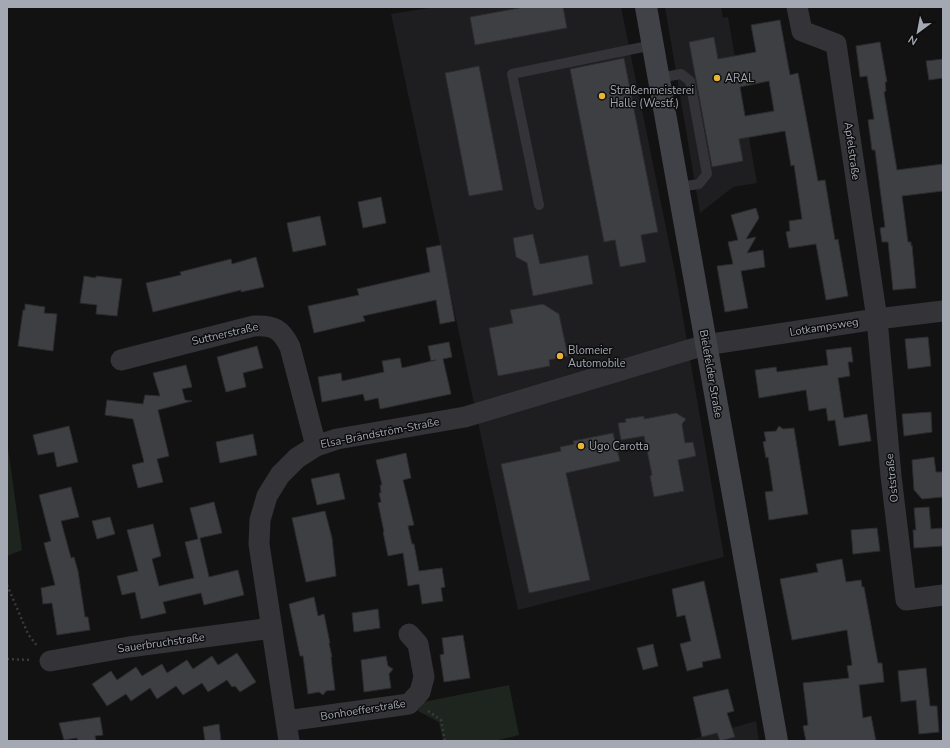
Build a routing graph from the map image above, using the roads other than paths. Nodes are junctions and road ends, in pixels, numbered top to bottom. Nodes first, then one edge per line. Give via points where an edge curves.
1 (646, 7) edge
2 (797, 7) edge
3 (653, 45) junction
4 (659, 78) junction
5 (678, 187) junction
6 (539, 205) dead end
7 (943, 311) edge
8 (877, 319) junction
9 (705, 345) junction
10 (121, 360) dead end
11 (316, 446) junction
12 (943, 595) edge
13 (272, 628) junction
14 (409, 634) dead end
15 (50, 661) road end
16 (286, 721) junction
17 (289, 741) edge
18 (777, 741) edge

1 - 3 street, Bielefelder Straße
2 - 8 street, Apfelstraße via 802,31 836,44
3 - 4 street, Bielefelder Straße
3 - 6 lane via 512,74
4 - 5 street, Bielefelder Straße
4 - 5 lane via 681,74 690,81 707,174 698,184
5 - 9 street, Bielefelder Straße
7 - 8 street, Lotkampsweg
8 - 9 street, Lotkampsweg
8 - 12 street, Oststraße via 891,476 906,600
9 - 11 street, Elsa-Brändström-Straße via 466,417 337,439
9 - 18 street, Bielefelder Straße
10 - 11 street, Suttnerstraße via 254,326 266,325 277,328 285,336 290,347
11 - 13 street, Elsa-Brändström-Straße via 297,458 280,475 267,496 260,520 259,544
13 - 15 street, Sauerbruchstraße via 129,647
13 - 16 street, Elsa-Brändström-Straße
14 - 16 street, Bonhoefferstraße via 418,644 424,677 420,692 409,704
16 - 17 street, Elsa-Brändström-Straße

